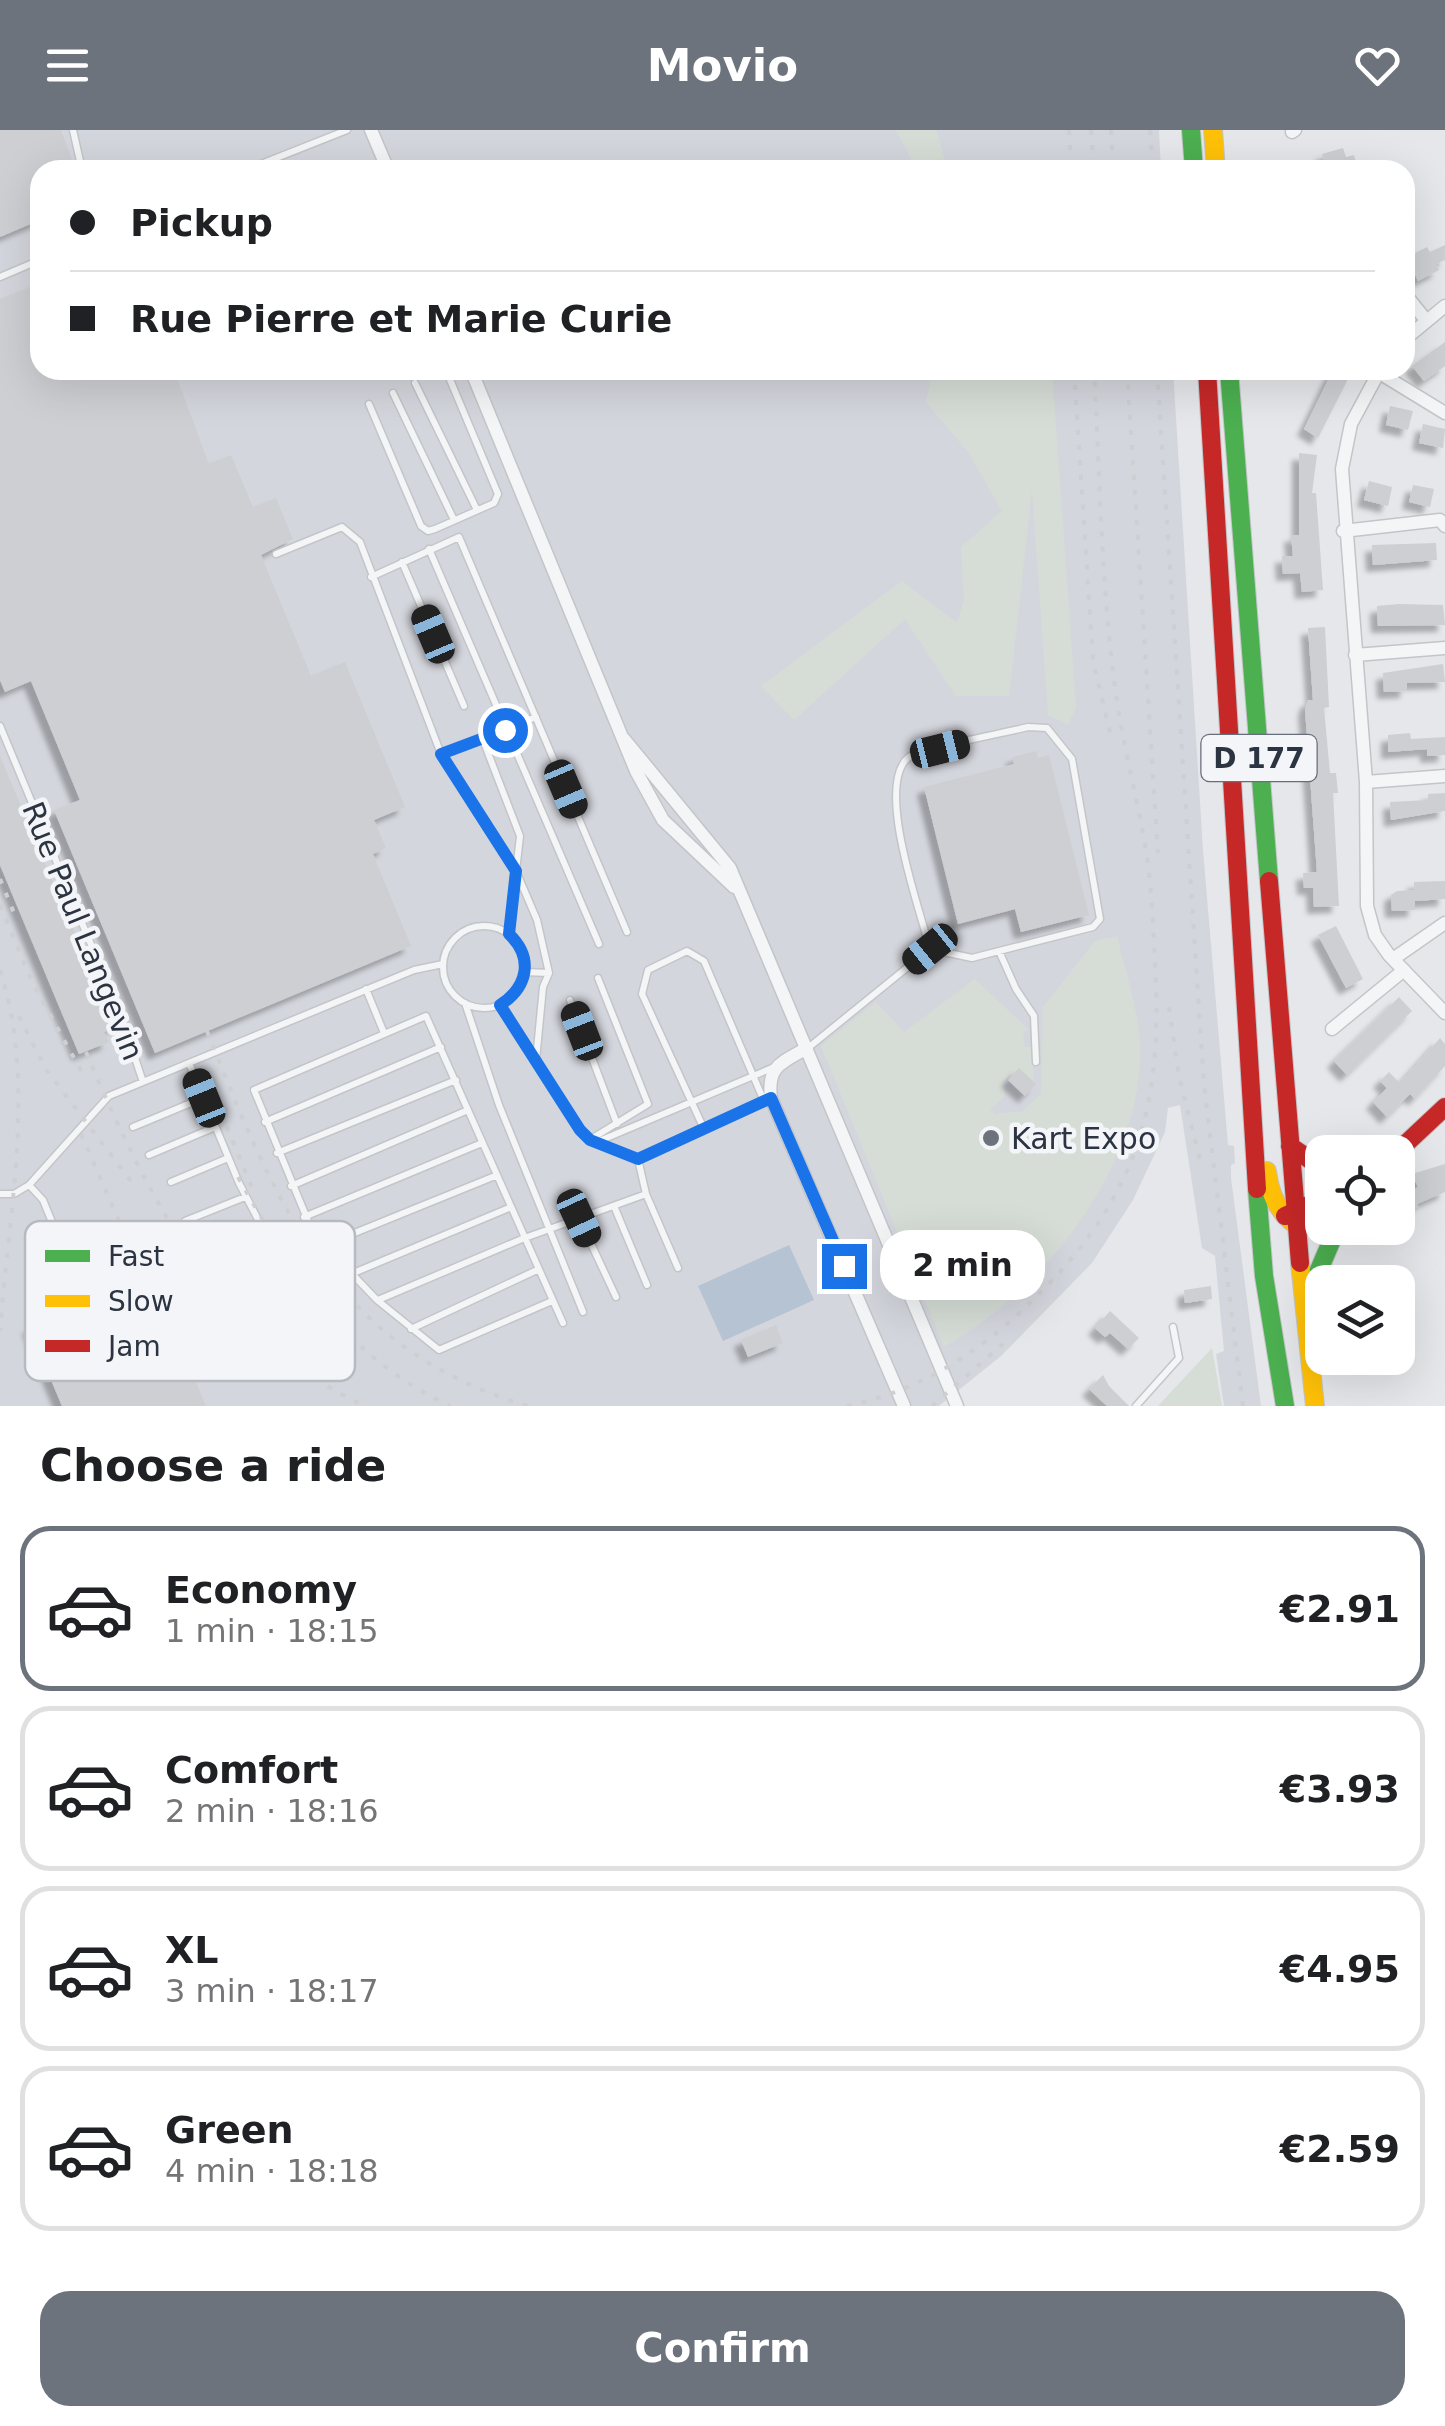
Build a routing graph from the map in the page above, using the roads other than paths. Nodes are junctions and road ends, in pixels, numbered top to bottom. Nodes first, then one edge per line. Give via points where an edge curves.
1 (73, 130) edge
2 (347, 130) edge
3 (372, 130) edge
4 (1191, 130) edge
5 (1213, 130) edge
6 (80, 160) edge
7 (271, 160) edge
8 (384, 160) edge
9 (1193, 160) edge
10 (1215, 160) edge
11 (30, 264) edge
12 (0, 277) edge
13 (1415, 306) edge
14 (1445, 306) edge
15 (1425, 318) junction
16 (1415, 328) edge
17 (451, 380) edge
18 (475, 380) edge
19 (1208, 380) edge
20 (1230, 380) edge
21 (1374, 380) edge
22 (1393, 380) edge
23 (415, 383) dead end
24 (393, 392) dead end
25 (370, 404) dead end
26 (1445, 413) edge
27 (477, 510) junction
28 (454, 520) junction
29 (1445, 526) edge
30 (1343, 531) junction
31 (429, 549) junction
32 (276, 554) dead end
33 (402, 562) junction
34 (371, 577) junction
35 (1445, 648) edge
36 (1356, 655) junction
37 (464, 706) dead end
38 (536, 717) junction
39 (0, 726) edge
40 (505, 730) junction
41 (624, 739) junction
42 (483, 740) junction
43 (441, 754) junction
44 (1445, 776) edge
45 (1366, 782) junction
46 (1230, 813) junction
47 (516, 871) junction
48 (744, 898) junction
49 (1445, 923) edge
50 (627, 932) dead end
51 (509, 934) junction
52 (600, 944) dead end
53 (930, 949) junction
54 (1000, 951) junction
55 (1393, 959) junction
56 (443, 964) junction
57 (1404, 970) junction
58 (525, 972) junction
59 (548, 973) junction
60 (598, 978) dead end
61 (366, 990) junction
62 (570, 1000) dead end
63 (465, 1003) junction
64 (500, 1005) junction
65 (1445, 1012) edge
66 (1332, 1029) dead end
67 (384, 1032) junction
68 (441, 1046) junction
69 (807, 1048) junction
70 (536, 1061) junction
71 (1036, 1062) dead end
72 (189, 1063) junction
73 (773, 1067) junction
74 (753, 1076) junction
75 (456, 1080) junction
76 (143, 1082) junction
77 (204, 1098) junction
78 (767, 1100) junction
79 (692, 1102) junction
80 (1445, 1107) edge
81 (468, 1110) junction
82 (265, 1122) junction
83 (618, 1124) junction
84 (134, 1127) dead end
85 (215, 1128) junction
86 (704, 1129) junction
87 (1415, 1135) edge
88 (593, 1141) junction
89 (482, 1143) junction
90 (1290, 1146) junction
91 (277, 1152) junction
92 (149, 1155) dead end
93 (1305, 1156) edge
94 (228, 1158) junction
95 (638, 1159) junction
96 (495, 1176) junction
97 (172, 1182) dead end
98 (29, 1185) junction
99 (291, 1186) junction
100 (0, 1194) edge
101 (646, 1194) junction
102 (246, 1197) junction
103 (614, 1206) junction
104 (509, 1208) junction
105 (1305, 1209) edge
106 (304, 1217) junction
107 (1292, 1217) junction
108 (579, 1218) junction
109 (1305, 1218) edge
110 (52, 1221) edge
111 (187, 1221) edge
112 (257, 1221) edge
113 (307, 1221) edge
114 (550, 1230) junction
115 (355, 1232) edge
116 (522, 1239) junction
117 (1330, 1245) edge
118 (678, 1268) dead end
119 (537, 1270) junction
120 (355, 1273) edge
121 (1264, 1276) junction
122 (355, 1277) edge
123 (646, 1284) dead end
124 (616, 1298) dead end
125 (377, 1300) junction
126 (552, 1301) junction
127 (584, 1312) dead end
128 (563, 1323) dead end
129 (1173, 1327) dead end
130 (411, 1329) junction
131 (904, 1406) edge
132 (957, 1406) edge
133 (1136, 1406) edge
134 (1285, 1406) edge
135 (1316, 1406) edge
136 (1328, 1406) edge

1 - 6 lane
2 - 7 lane
3 - 8 street
4 - 9 main road
5 - 10 main road
11 - 12 lane
13 - 15 street
14 - 15 street
15 - 16 street
17 - 27 lane via 498,494
18 - 41 street
19 - 46 main road, D 177
20 - 90 main road, D 177
21 - 30 street via 1351,424 1342,469
22 - 26 street
23 - 27 lane
24 - 28 lane
25 - 28 lane via 422,526 428,531
27 - 28 lane
29 - 30 street via 1440,520
30 - 36 street
31 - 33 lane
31 - 38 lane via 459,537
31 - 40 lane
32 - 34 lane via 342,527 360,542
33 - 34 lane
33 - 37 lane
34 - 43 lane
35 - 36 street
36 - 45 street
38 - 40 lane
38 - 50 lane
39 - 76 lane, Rue Paul Langevin
40 - 42 lane
40 - 52 lane
41 - 48 street via 722,858
41 - 48 street via 662,820
42 - 43 lane
42 - 47 lane via 520,836
43 - 47 lane
44 - 45 street
45 - 55 street via 1367,906
46 - 107 main road via 1268,1185
46 - 121 main road
47 - 51 lane
47 - 59 lane via 537,920
48 - 69 street
49 - 55 street
51 - 56 lane via 472,928 450,943
51 - 58 lane via 522,951
53 - 54 lane via 972,958
53 - 54 lane via 895,810 895,777 910,756 1048,728 1072,759 1100,919
53 - 69 lane
54 - 71 lane via 1034,1016
55 - 57 street
56 - 61 lane
56 - 63 lane via 445,978
57 - 65 street
57 - 66 street
58 - 59 lane
58 - 64 lane via 521,986
59 - 70 lane
60 - 83 lane via 648,1096 645,1109
61 - 67 lane
61 - 72 lane
62 - 83 lane
63 - 64 lane
63 - 114 lane
64 - 70 lane
67 - 68 lane via 426,1016
67 - 82 lane via 257,1086
68 - 75 lane
68 - 82 lane
69 - 73 street
69 - 132 street
70 - 88 lane
72 - 76 lane
72 - 77 lane
73 - 74 lane
73 - 78 street
74 - 78 lane
74 - 79 lane
74 - 79 lane via 704,961 687,951 648,970 641,983
75 - 81 lane
75 - 91 lane
76 - 98 lane via 97,1107
77 - 84 lane
77 - 85 lane
78 - 86 lane
78 - 131 street
79 - 86 lane
79 - 88 lane
80 - 87 main road
81 - 89 lane
81 - 99 lane
82 - 91 lane
83 - 88 lane
85 - 92 lane
85 - 94 lane
86 - 95 lane
88 - 95 lane
89 - 96 lane
89 - 106 lane
90 - 93 main road
90 - 107 main road, D 177
91 - 99 lane
94 - 97 lane
94 - 102 lane
95 - 101 lane
96 - 104 lane
96 - 115 lane
98 - 100 lane
98 - 110 lane
99 - 106 lane
101 - 103 lane
101 - 118 lane
102 - 111 lane
102 - 112 lane
103 - 108 lane
103 - 123 lane
104 - 116 lane
104 - 120 lane
105 - 107 main road
106 - 113 lane
107 - 109 main road
107 - 121 main road via 1269,1246
107 - 135 main road, D 177
108 - 114 lane
108 - 124 lane
114 - 116 lane
114 - 127 lane
116 - 119 lane
116 - 125 lane
117 - 136 main road via 1314,1288
119 - 126 lane
119 - 130 lane
121 - 134 main road
122 - 125 lane
125 - 130 lane
126 - 128 lane
126 - 130 lane via 445,1350
129 - 133 lane via 1179,1358

